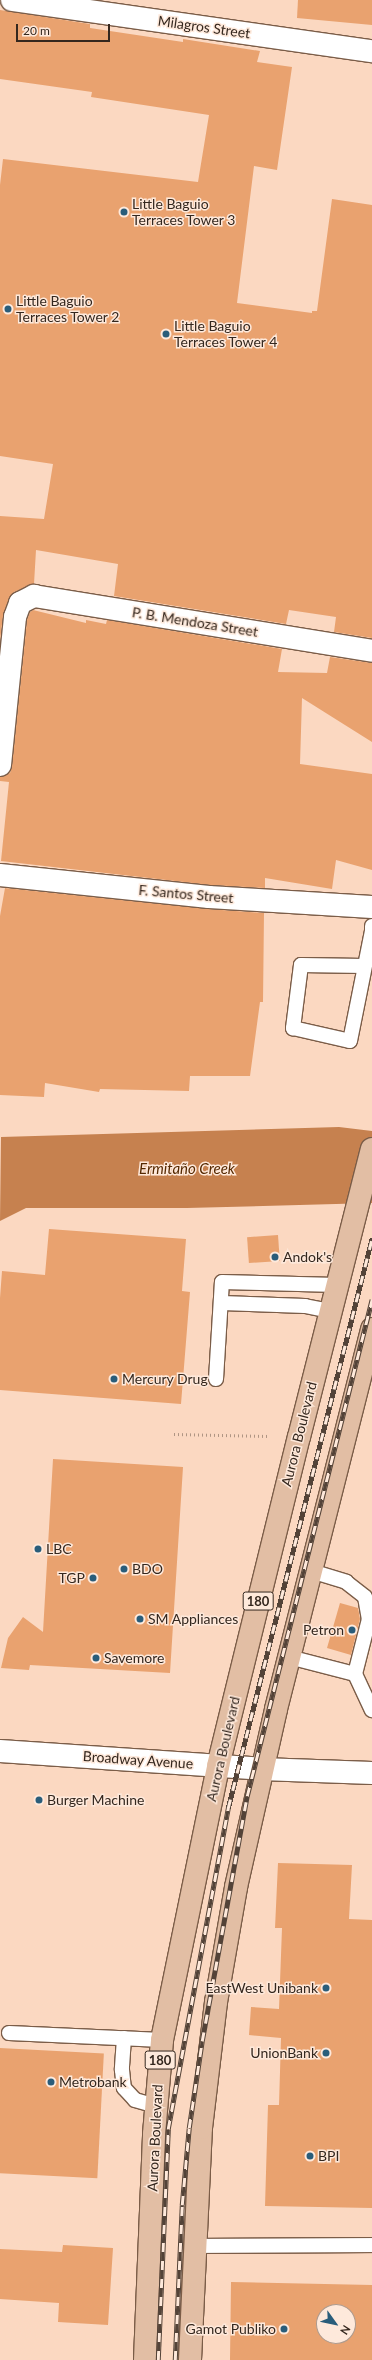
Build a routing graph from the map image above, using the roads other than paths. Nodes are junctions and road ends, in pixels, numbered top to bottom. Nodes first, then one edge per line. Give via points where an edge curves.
1 (12, 0) edge
2 (372, 51) edge
3 (372, 651) edge
4 (0, 764) edge
5 (0, 875) edge
6 (372, 907) edge
7 (372, 926) edge
8 (364, 966) junction
9 (372, 1149) edge
10 (337, 1285) junction
11 (222, 1303) junction
12 (330, 1311) junction
13 (372, 1329) edge
14 (216, 1378) dead end
15 (311, 1571) junction
16 (289, 1657) junction
17 (354, 1674) junction
18 (372, 1710) edge
19 (0, 1751) edge
20 (218, 1766) junction
21 (261, 1769) junction
22 (372, 1773) edge
23 (9, 2032) dead end
24 (124, 2038) junction
25 (162, 2040) junction
26 (156, 2106) junction
27 (372, 2245) edge
28 (195, 2246) junction
29 (146, 2360) edge
30 (190, 2360) edge

1 - 2 street, Milagros Street
3 - 4 street, P. B. Mendoza Street via 34,596 20,603 15,617
5 - 6 street, F. Santos Street via 209,897
7 - 8 lane
8 - 8 lane via 350,1041 293,1028 301,965
9 - 10 main road, Aurora Boulevard / 180
10 - 11 lane via 224,1280 221,1285
10 - 12 main road, Aurora Boulevard / 180
11 - 12 lane via 305,1306
11 - 14 lane
12 - 20 main road, Aurora Boulevard / 180
13 - 15 main road
15 - 16 main road
15 - 17 lane via 346,1582 365,1597 369,1619
16 - 17 lane
16 - 21 main road
17 - 18 lane
19 - 20 street, Broadway Avenue
20 - 21 street, Broadway Avenue
20 - 25 main road, Aurora Boulevard / 180
21 - 22 street, Broadway Avenue
21 - 28 main road via 236,1887 216,2002 201,2128
23 - 24 lane
24 - 25 lane
24 - 26 lane via 124,2088 135,2100
25 - 26 main road, Aurora Boulevard / 180
26 - 29 main road, Aurora Boulevard / 180
27 - 28 lane
28 - 30 main road

